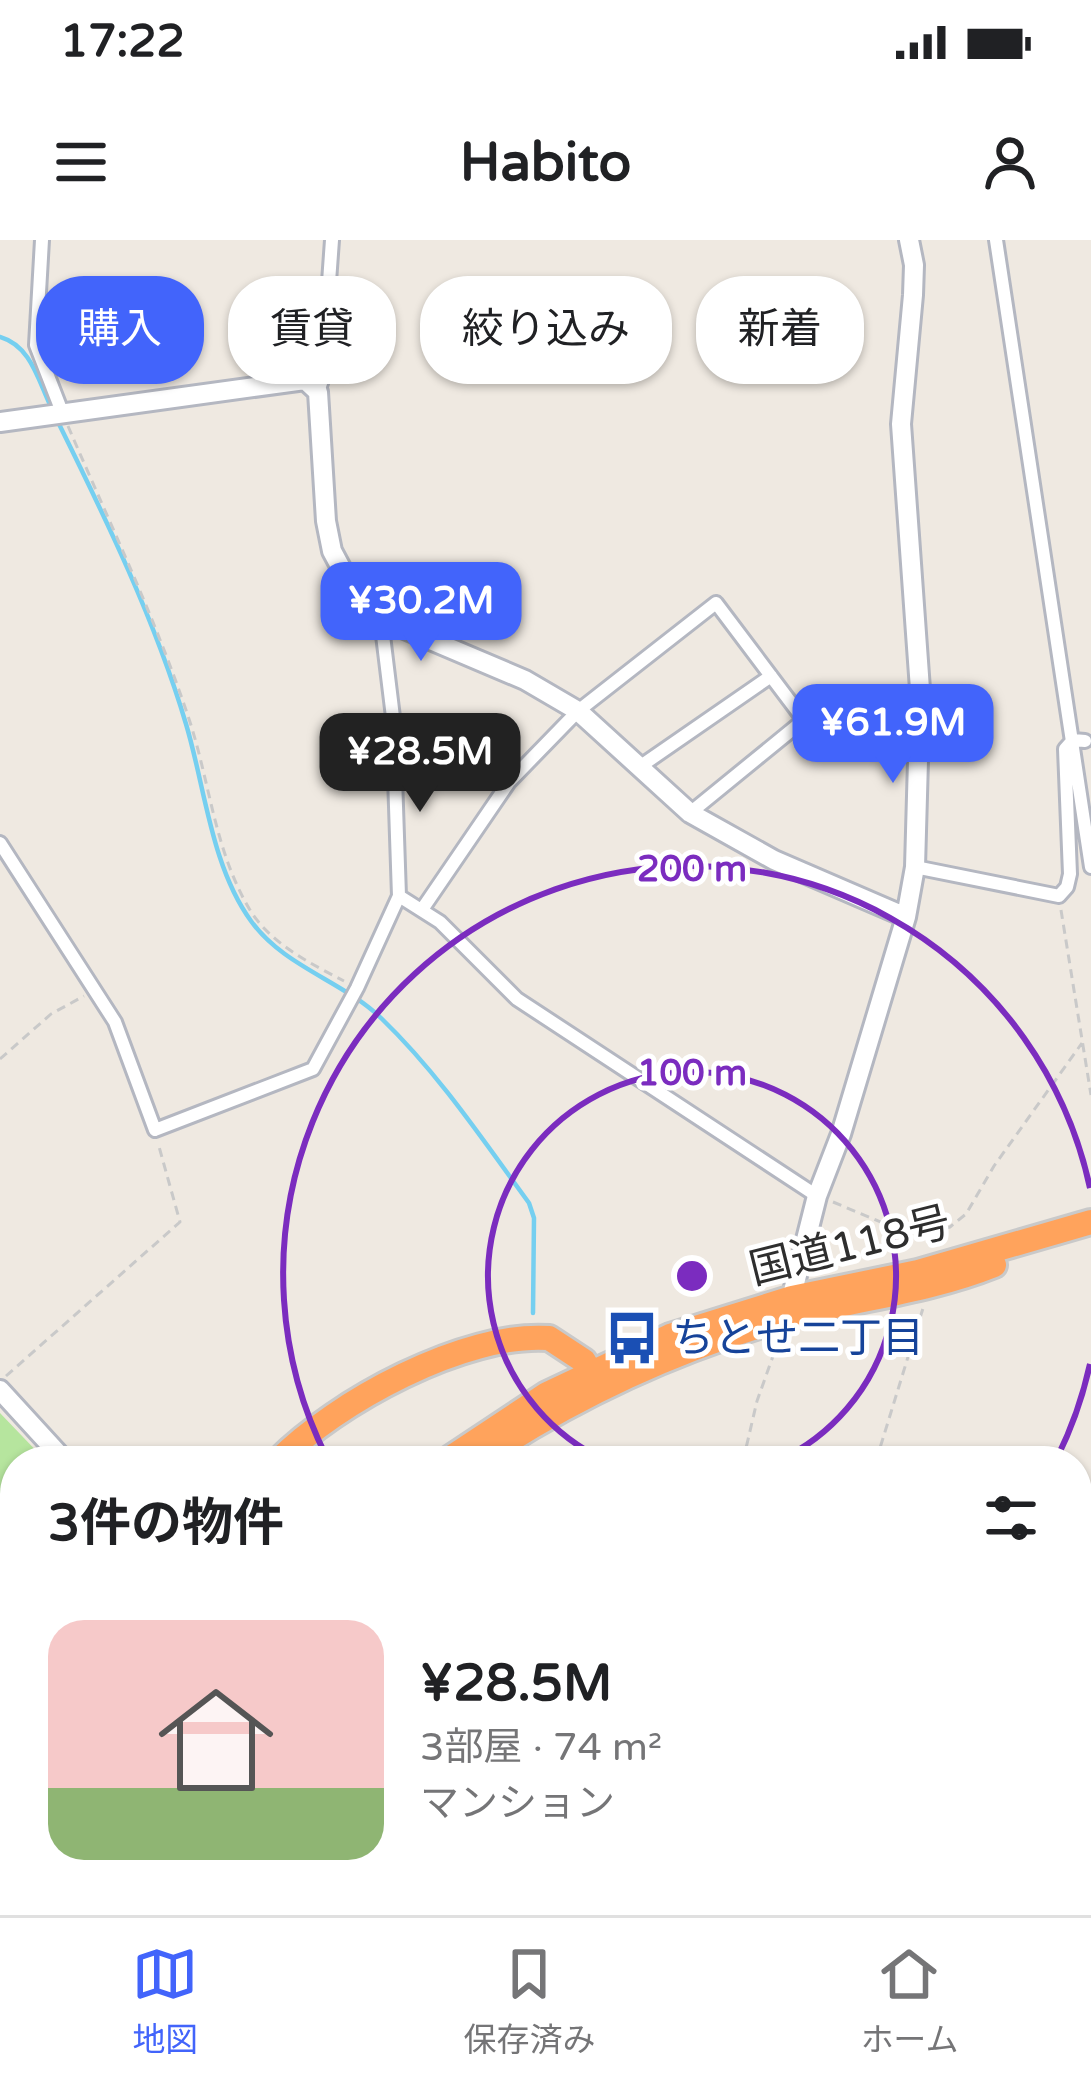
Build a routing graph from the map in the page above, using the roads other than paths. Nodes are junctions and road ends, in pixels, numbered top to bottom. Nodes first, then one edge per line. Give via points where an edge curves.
1 (43, 240) edge
2 (332, 240) edge
3 (909, 240) edge
4 (996, 240) edge
5 (318, 392) junction
6 (55, 412) junction
7 (0, 422) edge
8 (381, 620) junction
9 (771, 676) junction
10 (578, 711) junction
11 (1079, 741) junction
12 (638, 768) junction
13 (690, 813) junction
14 (0, 843) edge
15 (916, 867) junction
16 (1091, 867) edge
17 (399, 896) junction
18 (424, 908) junction
19 (906, 917) junction
20 (817, 1196) junction
21 (1090, 1222) edge
22 (788, 1308) junction
23 (596, 1381) junction
24 (0, 1385) edge
25 (52, 1446) edge
26 (295, 1446) edge
27 (469, 1446) edge
28 (499, 1446) edge

1 - 6 street via 36,345
2 - 5 street
3 - 15 street via 914,280 902,424 920,689
4 - 11 street
5 - 6 street via 293,380
5 - 8 street via 332,551
6 - 7 street
8 - 10 street
8 - 17 street
9 - 10 street via 716,603
9 - 12 street
9 - 13 street via 804,720
10 - 12 street
10 - 18 street via 509,782
11 - 15 street via 1065,749 1070,874 1059,896
11 - 16 street
12 - 13 street
13 - 19 street
14 - 17 street via 115,1022 155,1130 313,1070
15 - 19 street
17 - 18 street
18 - 20 street via 517,999
19 - 20 street
20 - 22 street
21 - 22 highway, 国道118号 via 959,1279
22 - 23 highway, 国道118号
23 - 26 highway via 584,1361 549,1338 519,1339 463,1353 355,1402
23 - 27 highway, 国道118号 via 547,1394
23 - 28 highway, 国道118号
24 - 25 street

